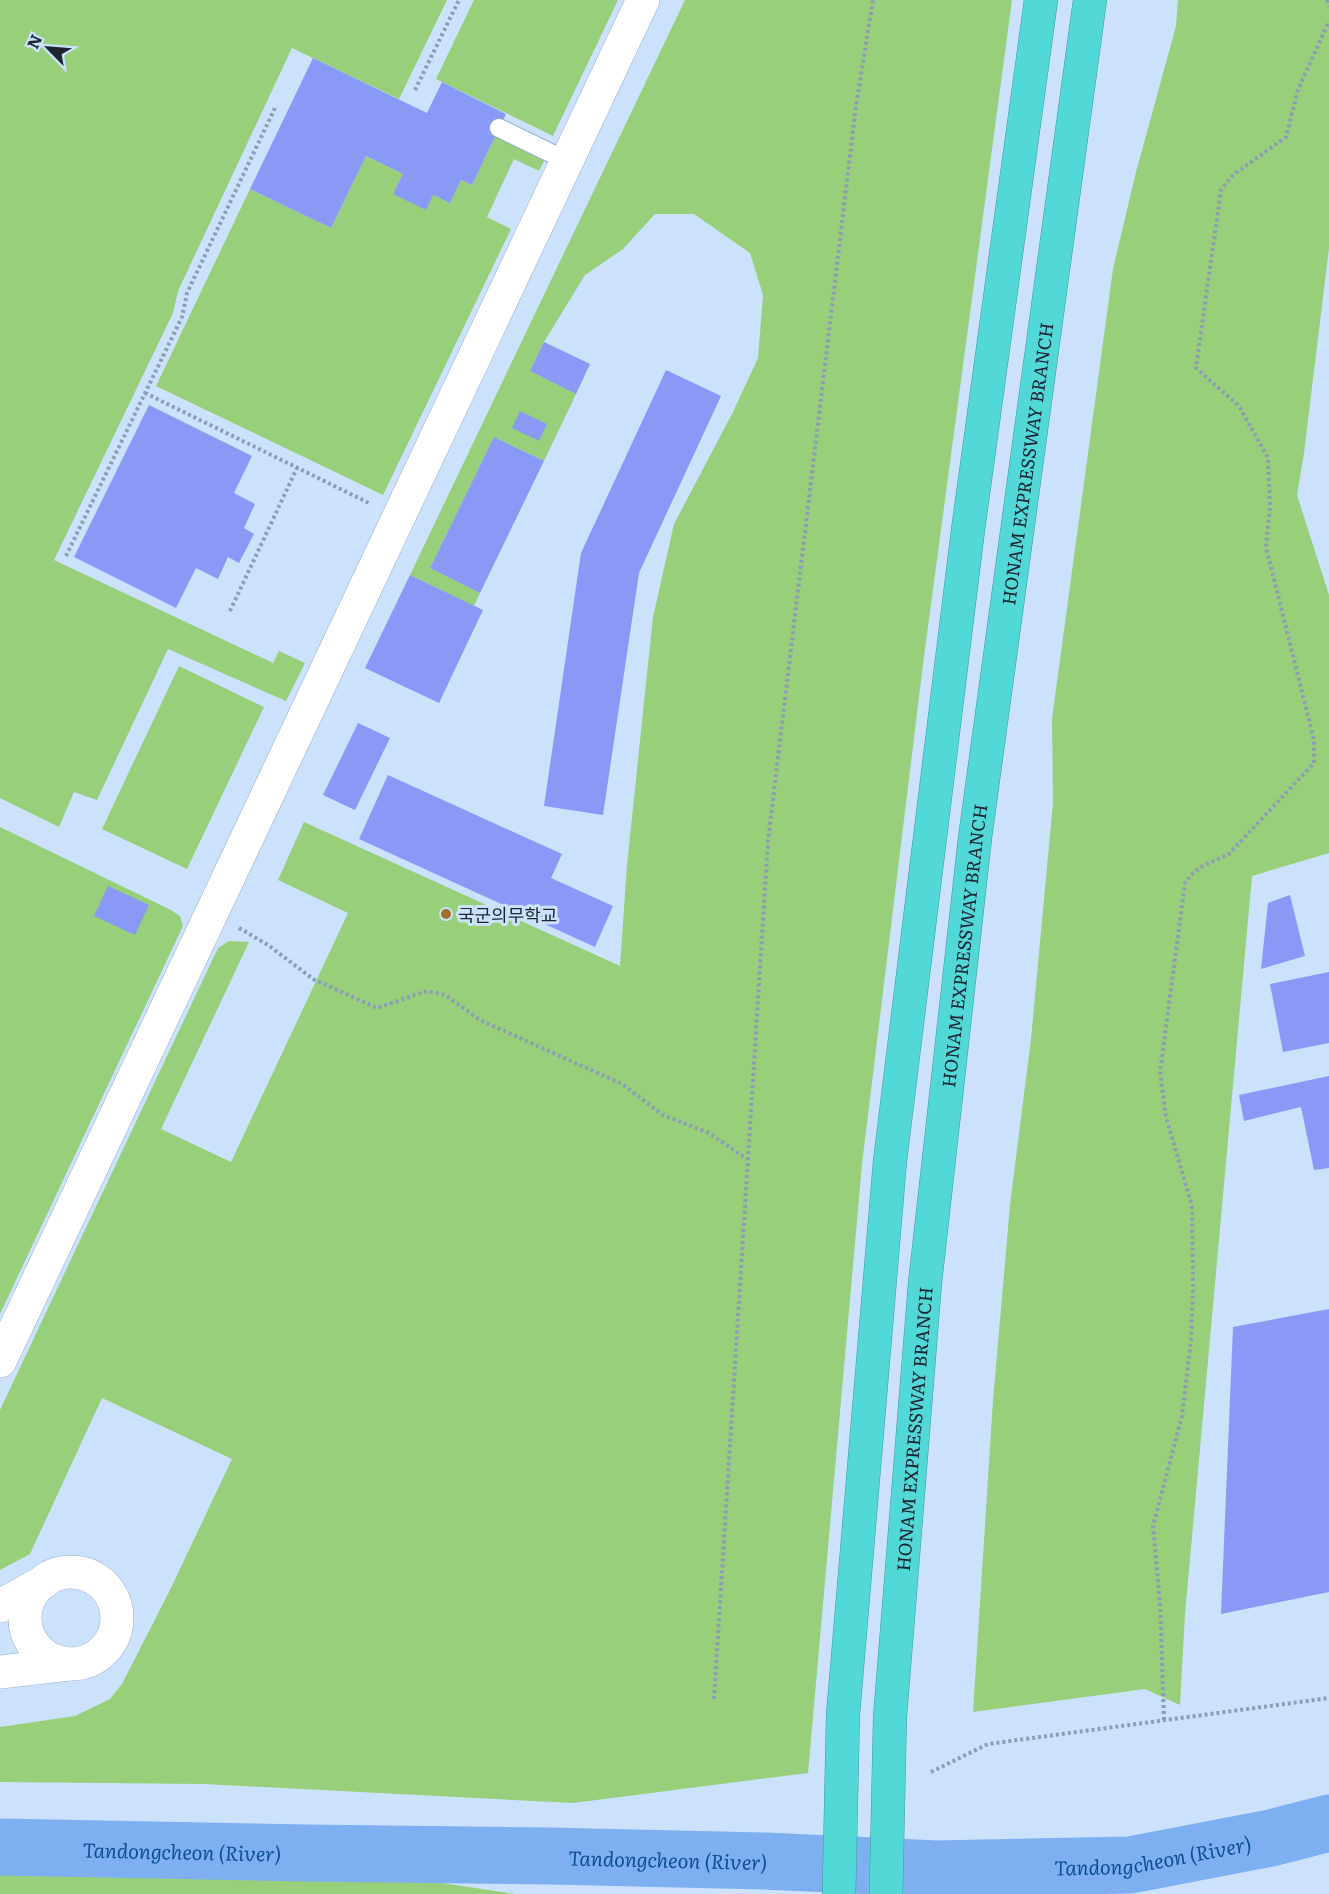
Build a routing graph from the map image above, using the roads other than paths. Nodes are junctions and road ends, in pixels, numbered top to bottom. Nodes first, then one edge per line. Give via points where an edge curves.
1 (643, 0) edge
2 (1041, 0) edge
3 (1089, 0) edge
4 (499, 128) dead end
5 (567, 161) junction
6 (0, 1361) edge
7 (46, 1580) junction
8 (0, 1606) edge
9 (69, 1664) junction
10 (0, 1672) edge
11 (839, 1894) edge
12 (886, 1894) edge

1 - 5 street
2 - 11 highway via 969,518 890,1161 843,1715
3 - 12 highway, HONAM EXPRESSWAY BRANCH via 975,838 925,1283 890,1717
4 - 5 lane
5 - 6 street
7 - 8 street
7 - 9 street via 28,1602 27,1631 42,1655
7 - 9 street via 76,1572 104,1586 113,1600 117,1616 109,1646 84,1663
9 - 10 street

